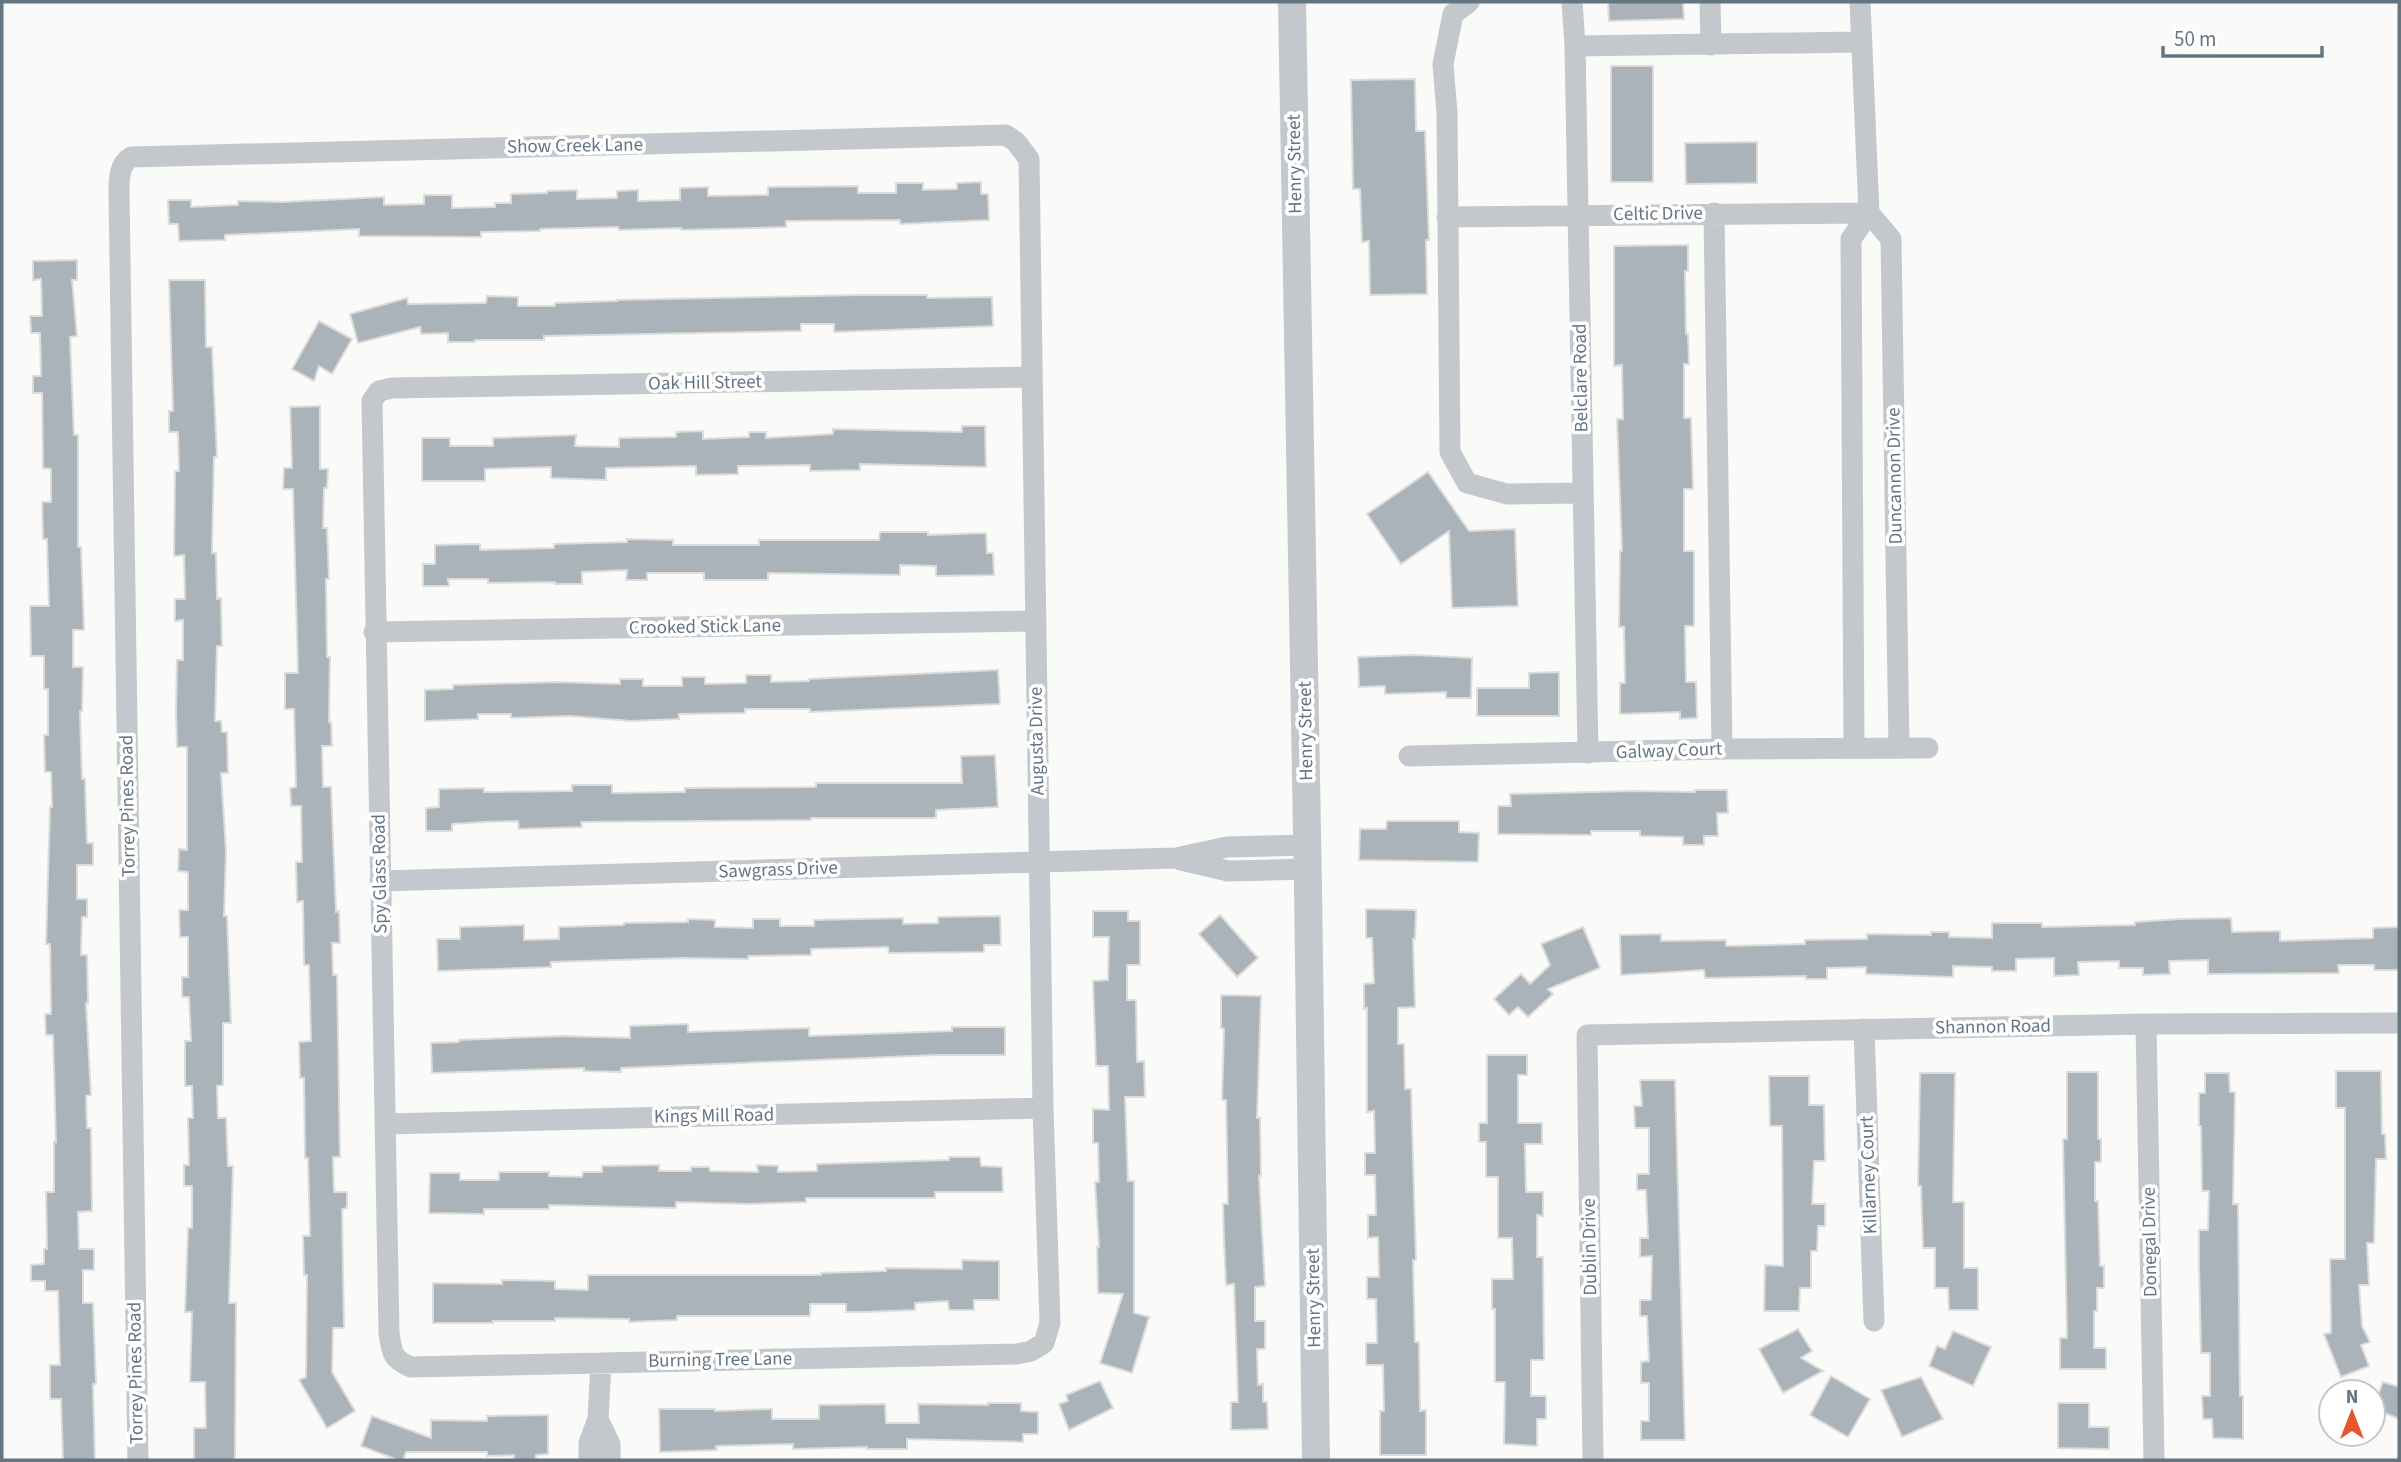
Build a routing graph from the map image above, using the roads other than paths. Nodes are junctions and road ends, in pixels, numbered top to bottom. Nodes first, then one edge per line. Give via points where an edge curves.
1 (1292, 2) edge
2 (1469, 2) edge
3 (1572, 2) edge
4 (1710, 2) edge
5 (1860, 2) edge
6 (1860, 41) junction
7 (1711, 45) junction
8 (1575, 46) junction
9 (1016, 142) joint
10 (131, 157) joint
11 (1714, 213) junction
12 (1869, 213) junction
13 (1577, 216) junction
14 (1447, 217) junction
15 (1032, 377) junction
16 (379, 391) joint
17 (1583, 493) junction
18 (1035, 621) junction
19 (374, 632) junction
20 (1854, 748) junction
21 (1899, 748) junction
22 (1928, 748) dead end
23 (1721, 750) junction
24 (1588, 753) junction
25 (1409, 756) dead end
26 (1308, 857) junction
27 (1040, 861) junction
28 (380, 881) junction
29 (2399, 1023) edge
30 (2146, 1024) junction
31 (1864, 1029) junction
32 (1587, 1035) joint
33 (1043, 1108) junction
34 (386, 1124) junction
35 (1874, 1321) dead end
36 (1044, 1343) joint
37 (396, 1359) joint
38 (601, 1363) junction
39 (598, 1419) junction
40 (138, 1460) edge
41 (589, 1460) edge
42 (610, 1460) edge
43 (1316, 1460) edge
44 (1593, 1460) edge
45 (2154, 1460) edge

1 - 26 street, Henry Street
2 - 14 street via 1452,14 1443,64
3 - 8 street, Belclare Road
4 - 7 street
5 - 6 street
6 - 7 street
6 - 12 street
7 - 8 street
8 - 13 street, Belclare Road
9 - 10 street, Show Creek Lane via 1006,135
9 - 15 street, Augusta Drive via 1029,159
10 - 40 street, Torrey Pines Road via 119,176 119,191
11 - 12 street, Celtic Drive
11 - 13 street, Celtic Drive
11 - 23 street
12 - 20 street via 1851,239
12 - 21 street, Duncannon Drive via 1891,239
13 - 14 street, Celtic Drive
13 - 17 street, Belclare Road
14 - 17 street via 1450,452 1467,483 1507,494
15 - 16 street, Oak Hill Street
15 - 18 street, Augusta Drive
16 - 19 street, Spy Glass Road via 372,401
17 - 24 street, Belclare Road
18 - 19 street, Crooked Stick Lane
18 - 27 street, Augusta Drive
19 - 28 street, Spy Glass Road
20 - 21 street, Galway Court
20 - 23 street, Galway Court
21 - 22 street, Galway Court
23 - 24 street, Galway Court
24 - 25 street, Galway Court
26 - 27 street, Sawgrass Drive via 1228,871 1176,858
26 - 43 street, Henry Street
27 - 28 street, Sawgrass Drive
27 - 33 street, Augusta Drive
28 - 34 street, Spy Glass Road
29 - 30 street, Shannon Road
30 - 31 street, Shannon Road
30 - 45 street, Donegal Drive
31 - 32 street, Shannon Road
31 - 35 street, Killarney Court
32 - 44 street, Dublin Drive
33 - 34 street, Kings Mill Road
33 - 36 street, Augusta Drive via 1050,1323
34 - 37 street, Spy Glass Road via 389,1333
36 - 38 street, Burning Tree Lane via 1017,1354
37 - 38 street, Burning Tree Lane via 411,1367 435,1368
38 - 39 street
39 - 41 street via 589,1443
39 - 42 street via 610,1444

